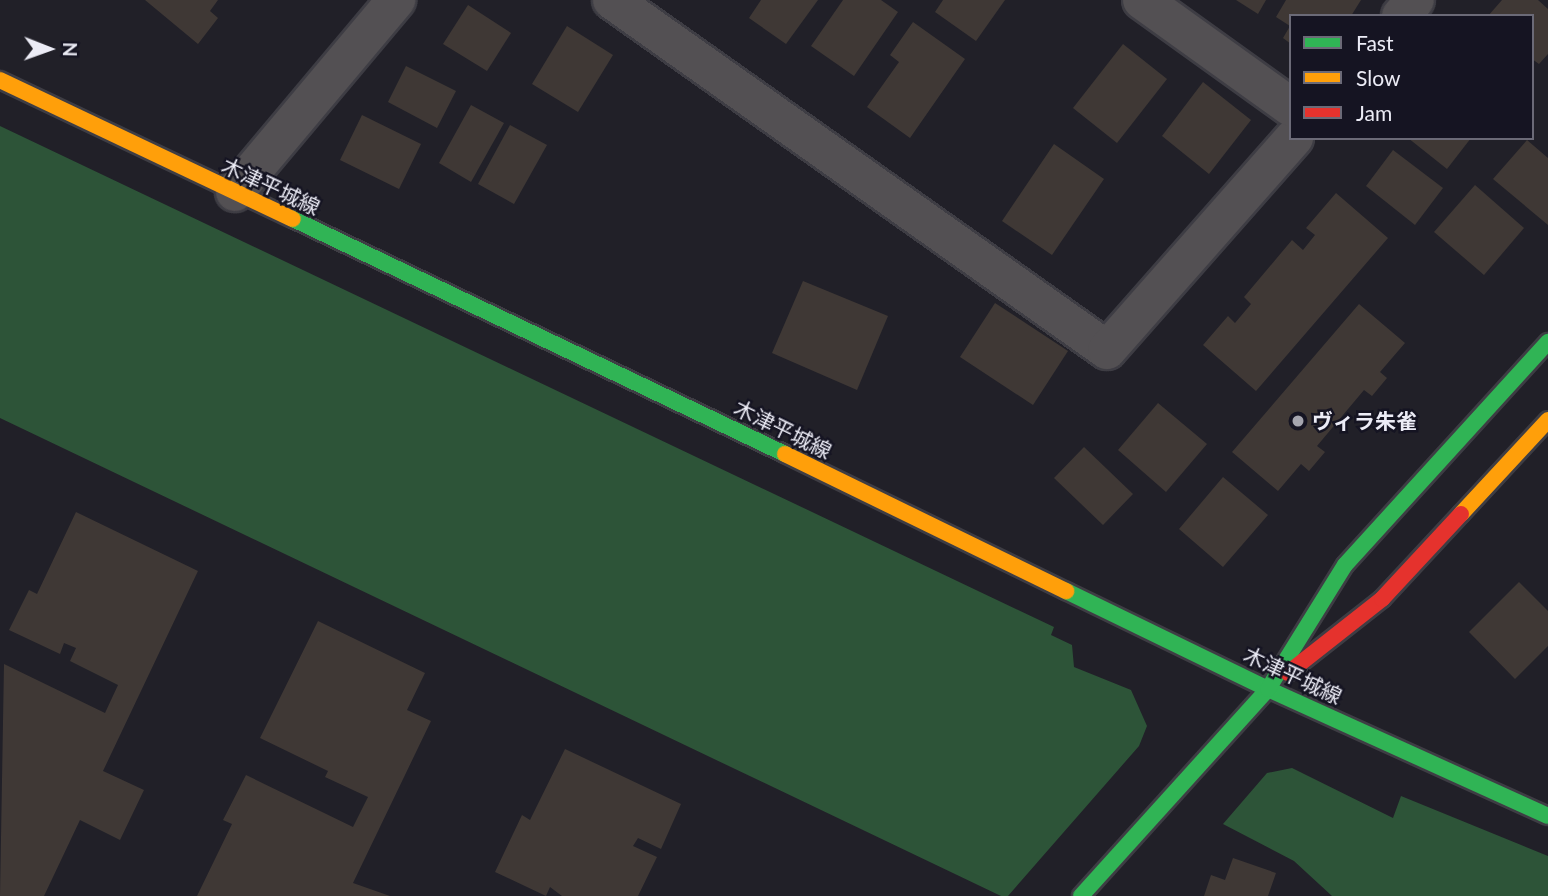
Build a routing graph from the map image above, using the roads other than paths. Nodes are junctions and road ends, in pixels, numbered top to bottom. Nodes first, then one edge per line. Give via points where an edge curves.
1 (396, 0) edge
2 (612, 0) edge
3 (1142, 0) edge
4 (1415, 0) edge
5 (1403, 14) edge
6 (0, 80) edge
7 (1289, 106) edge
8 (1292, 140) edge
9 (235, 192) junction
10 (1548, 342) edge
11 (1548, 420) edge
12 (1268, 689) junction
13 (1548, 816) edge
14 (1081, 896) edge

1 - 9 street
2 - 8 street via 1107,350
3 - 7 street
4 - 5 street
6 - 9 main road, 木津平城線
9 - 12 main road, 木津平城線
10 - 12 main road via 1345,565
11 - 12 main road via 1382,599
12 - 13 main road, 木津平城線
12 - 14 main road

